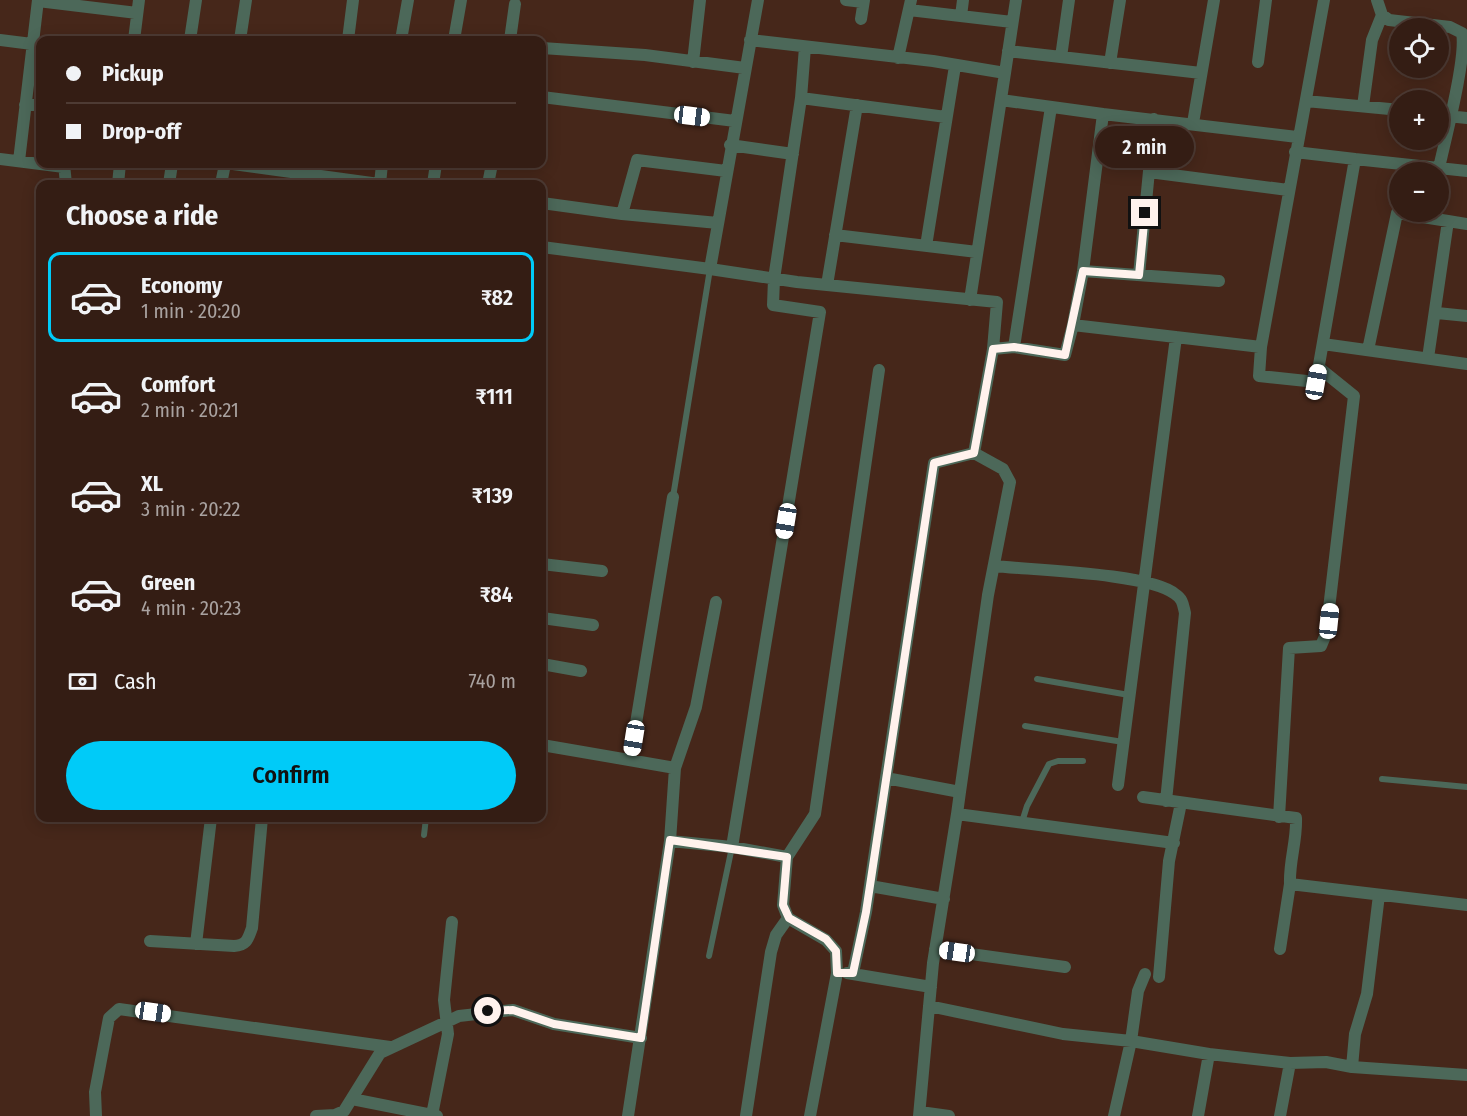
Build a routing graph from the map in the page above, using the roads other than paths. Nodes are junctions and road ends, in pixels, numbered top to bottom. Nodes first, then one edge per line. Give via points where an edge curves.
1 (139, 0) edge
2 (196, 0) edge
3 (246, 0) edge
4 (353, 0) edge
5 (408, 0) edge
6 (461, 0) edge
7 (700, 0) edge
8 (758, 0) edge
9 (846, 0) edge
10 (963, 0) edge
11 (1016, 0) edge
12 (1069, 0) edge
13 (1120, 0) edge
14 (1214, 0) edge
15 (1266, 0) edge
16 (1324, 0) edge
17 (1377, 0) edge
18 (38, 1) edge
19 (864, 1) edge
20 (515, 4) dead end
21 (910, 5) edge
22 (137, 13) junction
23 (1382, 15) junction
24 (961, 16) junction
25 (861, 19) dead end
26 (1012, 22) junction
27 (36, 36) edge
28 (134, 36) edge
29 (191, 36) edge
30 (241, 36) edge
31 (348, 36) edge
32 (402, 36) edge
33 (455, 36) edge
34 (511, 36) edge
35 (0, 40) edge
36 (750, 40) junction
37 (36, 44) edge
38 (805, 46) junction
39 (546, 48) edge
40 (1008, 51) junction
41 (1061, 57) junction
42 (898, 58) junction
43 (693, 62) junction
44 (1110, 63) junction
45 (1258, 63) dead end
46 (955, 66) junction
47 (745, 68) junction
48 (1005, 73) junction
49 (1201, 73) junction
50 (546, 97) edge
51 (801, 98) junction
52 (1449, 99) edge
53 (1001, 100) junction
54 (1306, 101) junction
55 (25, 105) junction
56 (36, 105) edge
57 (857, 105) junction
58 (1363, 106) junction
59 (1051, 107) junction
60 (1389, 109) edge
61 (1103, 114) junction
62 (1449, 116) edge
63 (946, 117) junction
64 (1467, 118) edge
65 (1154, 119) junction
66 (735, 121) junction
67 (1193, 123) junction
68 (1297, 136) junction
69 (730, 145) junction
70 (1294, 152) junction
71 (793, 154) junction
72 (0, 159) edge
73 (1355, 159) junction
74 (19, 161) junction
75 (36, 163) edge
76 (1389, 163) edge
77 (262, 168) edge
78 (1449, 169) edge
79 (726, 171) junction
80 (1467, 171) edge
81 (1149, 172) junction
82 (351, 180) edge
83 (1288, 189) junction
84 (546, 204) edge
85 (622, 213) junction
86 (1449, 221) edge
87 (1395, 222) edge
88 (1448, 222) edge
89 (718, 223) junction
90 (1467, 224) edge
91 (835, 235) junction
92 (926, 246) junction
93 (546, 248) edge
94 (977, 252) junction
95 (710, 269) junction
96 (1083, 271) junction
97 (1139, 275) junction
98 (774, 279) junction
99 (1219, 280) dead end
100 (827, 285) junction
101 (970, 300) junction
102 (1437, 313) junction
103 (1467, 316) edge
104 (1073, 325) junction
105 (1176, 337) junction
106 (1323, 344) junction
107 (1014, 347) junction
108 (1261, 347) junction
109 (993, 349) junction
110 (1368, 350) junction
111 (1428, 358) junction
112 (1467, 364) edge
113 (1318, 367) junction
114 (879, 370) dead end
115 (974, 453) junction
116 (673, 497) joint
117 (546, 564) edge
118 (994, 566) junction
119 (602, 571) dead end
120 (1144, 580) junction
121 (716, 602) dead end
122 (546, 619) edge
123 (593, 625) dead end
124 (546, 665) edge
125 (581, 670) dead end
126 (1037, 680) dead end
127 (1129, 695) junction
128 (1024, 726) dead end
129 (1123, 742) junction
130 (546, 746) edge
131 (630, 760) junction
132 (1083, 762) dead end
133 (675, 768) junction
134 (886, 778) junction
135 (1382, 779) dead end
136 (1118, 785) dead end
137 (1467, 787) edge
138 (960, 792) junction
139 (1143, 797) dead end
140 (1166, 801) junction
141 (1180, 803) junction
142 (957, 814) junction
143 (1278, 817) junction
144 (211, 822) edge
145 (262, 822) edge
146 (426, 822) edge
147 (1022, 822) junction
148 (424, 835) dead end
149 (670, 840) junction
150 (1174, 843) junction
151 (732, 847) junction
152 (787, 857) junction
153 (1290, 884) junction
154 (870, 886) junction
155 (1378, 896) junction
156 (944, 899) junction
157 (1467, 905) edge
158 (789, 918) junction
159 (452, 922) dead end
160 (150, 941) dead end
161 (196, 944) junction
162 (935, 949) junction
163 (1280, 949) dead end
164 (709, 956) dead end
165 (1065, 967) dead end
166 (837, 973) junction
167 (853, 973) junction
168 (1145, 974) dead end
169 (1159, 977) dead end
170 (931, 987) junction
171 (929, 1006) junction
172 (448, 1019) junction
173 (641, 1038) junction
174 (1131, 1041) junction
175 (390, 1047) junction
176 (1209, 1054) junction
177 (1290, 1063) junction
178 (1352, 1067) junction
179 (1467, 1076) edge
180 (352, 1099) junction
181 (920, 1114) edge
182 (434, 1115) edge
183 (96, 1116) edge
184 (316, 1116) edge
185 (628, 1116) edge
186 (746, 1116) edge
187 (810, 1116) edge
188 (949, 1116) edge
189 (1114, 1116) edge
190 (1198, 1116) edge
191 (1280, 1116) edge

1 - 22 street
2 - 29 street
3 - 30 street
4 - 31 street
5 - 32 street
6 - 33 street
7 - 43 street
8 - 36 street
9 - 19 street
10 - 24 street
11 - 26 street
12 - 41 street
13 - 44 street
14 - 49 street
15 - 45 street
16 - 54 street
17 - 23 street
18 - 22 street
18 - 27 street
19 - 25 street
20 - 34 street
21 - 24 street
21 - 42 street
22 - 28 street
23 - 52 street via 1396,22 1449,27 1462,33
23 - 58 street via 1372,40
24 - 26 street
26 - 40 street
35 - 37 street
36 - 38 street
36 - 47 street
37 - 55 street
38 - 42 street
38 - 51 street
39 - 43 street
40 - 41 street
40 - 48 street
41 - 44 street
42 - 46 street
43 - 47 street
44 - 49 street
46 - 48 street
46 - 63 street
47 - 66 street
48 - 53 street
49 - 67 street
50 - 66 street
51 - 57 street
51 - 71 street
53 - 59 street
53 - 94 street
54 - 58 street
54 - 68 street
55 - 56 street
55 - 74 street
57 - 63 street
57 - 91 street
58 - 60 street
59 - 61 street
59 - 107 street
61 - 65 street
61 - 96 street
62 - 64 street
63 - 92 street
65 - 67 street
65 - 81 street
66 - 69 street
67 - 68 street
68 - 70 street
69 - 71 street
69 - 79 street
70 - 73 street
70 - 83 street
71 - 98 street
72 - 74 street
73 - 76 street
73 - 106 street
74 - 75 street
77 - 82 street
78 - 80 street
79 - 85 street via 637,160
79 - 89 street
81 - 83 street
81 - 97 street
83 - 108 street
84 - 85 street
85 - 89 street
86 - 90 street
87 - 110 street
88 - 102 street
89 - 95 street
91 - 92 street
91 - 100 street
92 - 94 street
93 - 95 street
94 - 101 street
95 - 98 street
95 - 116 lane
96 - 97 street
96 - 104 street
97 - 99 street
98 - 100 street
98 - 151 street via 773,305 820,312
100 - 101 street
101 - 109 street via 997,302
102 - 103 street
102 - 111 street
104 - 105 street
104 - 107 street via 1065,355
105 - 108 street
105 - 120 street
106 - 110 street
106 - 113 street
107 - 109 street
108 - 113 street via 1259,376 1316,382
109 - 115 street
110 - 111 street
111 - 112 street
113 - 143 street via 1354,396 1326,634 1321,646 1289,648
114 - 152 street via 815,814
115 - 118 street via 1003,469 1010,482
115 - 134 street via 934,463
116 - 131 street
117 - 119 street
118 - 120 street
118 - 138 street
120 - 127 street
120 - 140 street via 1174,592 1183,600 1185,613
121 - 133 street via 696,707
122 - 123 street
124 - 125 street
126 - 127 lane
127 - 129 street
128 - 129 lane
129 - 136 street
130 - 131 street
131 - 133 street
132 - 147 lane via 1049,764
133 - 149 street
134 - 138 street
134 - 154 street
135 - 137 lane
138 - 142 street
139 - 140 street
140 - 141 street
141 - 143 street
141 - 150 street
142 - 147 street
142 - 156 street
143 - 153 street via 1296,818
144 - 161 street
145 - 161 street via 248,941 242,946
146 - 148 lane
147 - 150 street
149 - 151 street
149 - 173 street
150 - 169 street
151 - 152 street
151 - 164 lane
152 - 158 street via 783,905
153 - 155 street
153 - 163 street
154 - 156 street
154 - 167 street
155 - 157 street
155 - 178 street via 1367,994 1352,1044
156 - 162 street
158 - 166 street via 826,939 836,951
158 - 186 street via 776,935 771,952
159 - 172 street via 444,1000
160 - 161 street
162 - 165 street
162 - 170 street
166 - 167 street
166 - 187 street
167 - 170 street
168 - 174 street via 1138,991
170 - 171 street
171 - 174 street via 1063,1034
171 - 181 street
172 - 173 street via 476,1012 513,1010 554,1024
172 - 175 street
172 - 182 street
173 - 185 street
174 - 176 street
174 - 189 street
175 - 180 street via 374,1059
175 - 183 street via 119,1009 109,1018 95,1092
176 - 177 street
176 - 190 street
177 - 178 street via 1326,1062
177 - 191 street
178 - 179 street
180 - 182 street
180 - 184 street via 339,1114
181 - 188 street

